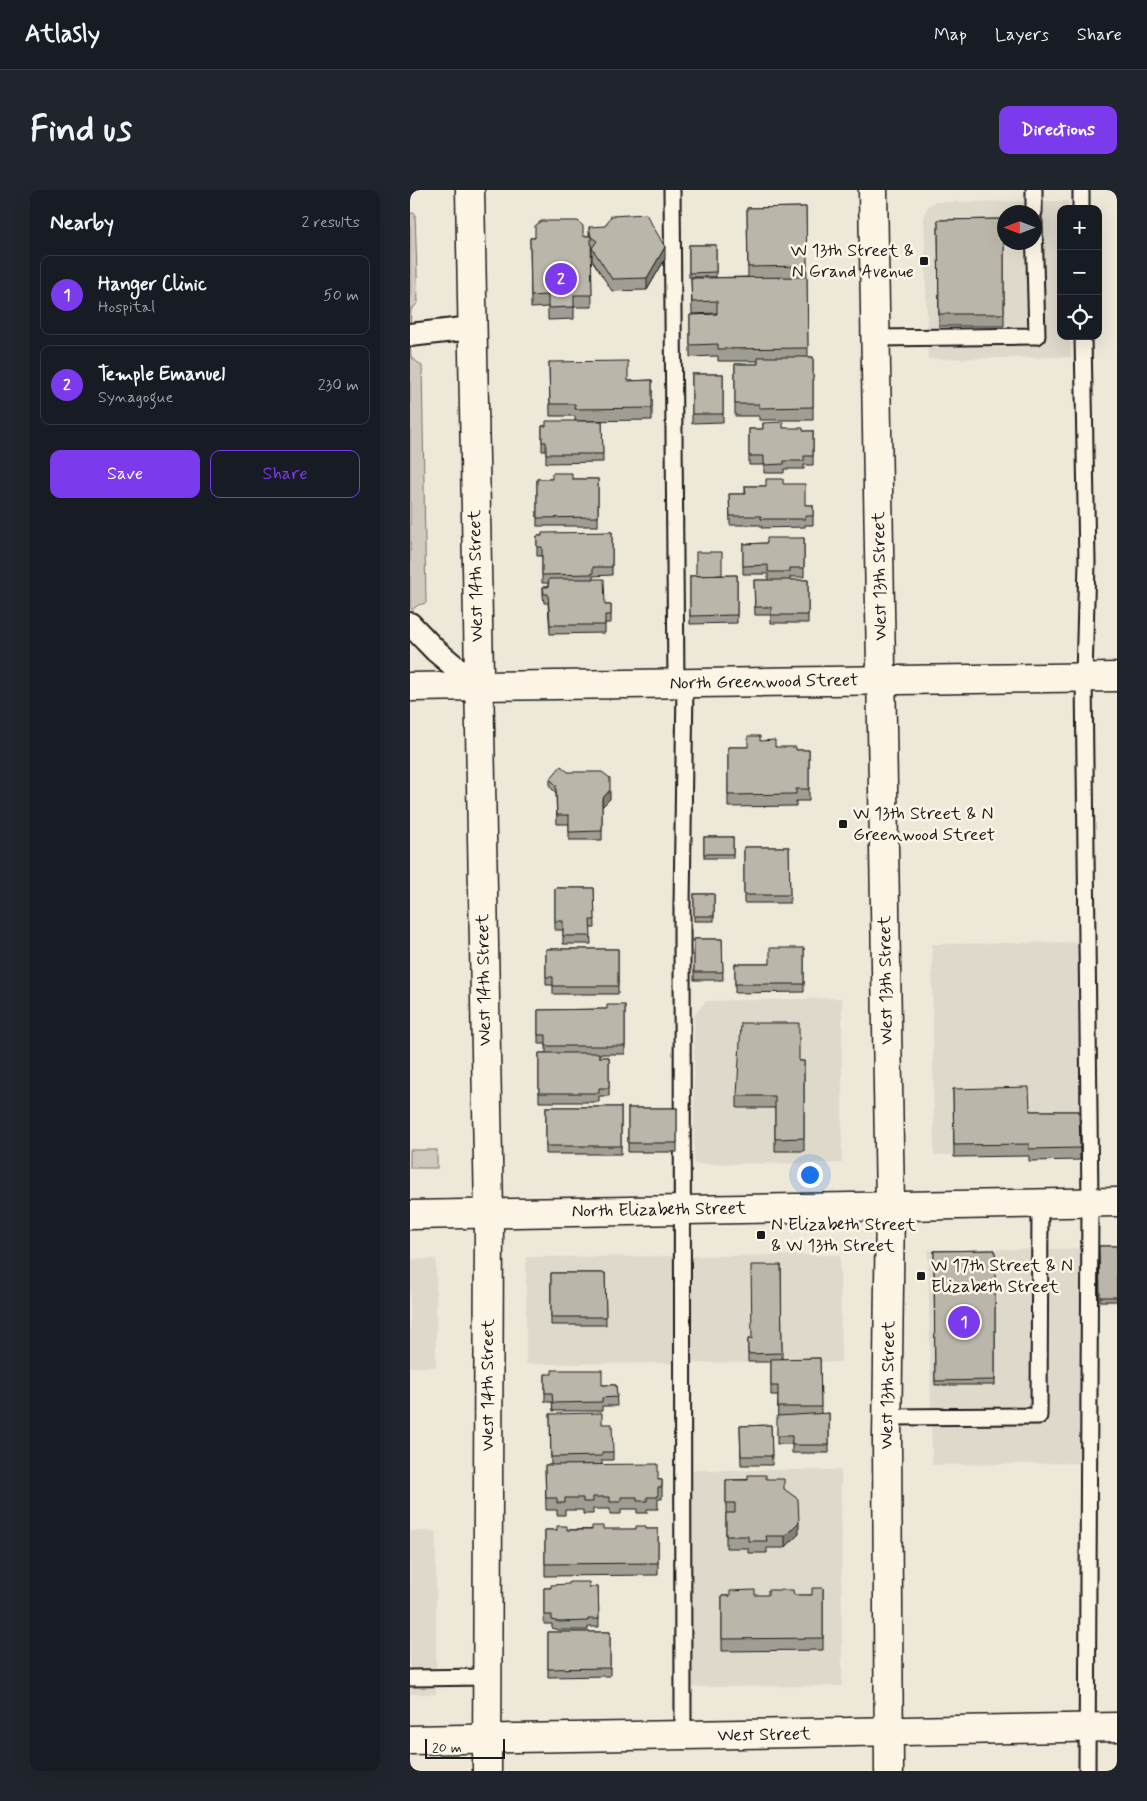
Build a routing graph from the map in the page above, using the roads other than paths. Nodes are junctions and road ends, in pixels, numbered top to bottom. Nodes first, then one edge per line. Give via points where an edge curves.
1 (470, 190) edge
2 (672, 190) edge
3 (873, 190) edge
4 (1034, 190) edge
5 (1081, 190) edge
6 (1034, 205) edge
7 (1081, 205) edge
8 (1035, 250) edge
9 (472, 328) junction
10 (410, 335) edge
11 (876, 338) junction
12 (1083, 340) edge
13 (410, 624) edge
14 (1084, 677) junction
15 (1117, 677) edge
16 (882, 680) junction
17 (680, 683) junction
18 (478, 686) junction
19 (410, 687) edge
20 (1090, 1202) junction
21 (1117, 1202) edge
22 (1040, 1203) junction
23 (890, 1205) junction
24 (683, 1209) junction
25 (489, 1214) junction
26 (410, 1215) edge
27 (888, 1417) junction
28 (487, 1677) junction
29 (410, 1678) edge
30 (1117, 1727) edge
31 (1086, 1728) junction
32 (889, 1732) junction
33 (683, 1736) junction
34 (487, 1739) junction
35 (410, 1740) edge
36 (486, 1771) edge
37 (889, 1771) edge
38 (1086, 1771) edge

1 - 9 street, West 14th Street
2 - 17 lane
3 - 11 street, West 13th Street
4 - 6 lane
5 - 7 lane
8 - 11 lane via 1037,336
9 - 10 street
9 - 18 street, West 14th Street
11 - 16 street, West 13th Street
12 - 14 lane via 1087,562
13 - 18 street
14 - 15 street, North Greenwood Street
14 - 16 street, North Greenwood Street
14 - 20 lane
16 - 17 street, North Greenwood Street
16 - 23 street, West 13th Street
17 - 18 street, North Greenwood Street
17 - 24 lane
18 - 19 street, North Greenwood Street
18 - 25 street, West 14th Street
20 - 21 street, North Elizabeth Street
20 - 22 street, North Elizabeth Street
20 - 31 lane
22 - 23 street, North Elizabeth Street
22 - 27 lane via 1039,1416
23 - 24 street, North Elizabeth Street
23 - 27 street, West 13th Street
24 - 25 street, North Elizabeth Street
24 - 33 lane
25 - 26 street, North Elizabeth Street
25 - 28 street, West 14th Street
27 - 32 street, West 13th Street
28 - 29 lane
28 - 34 street, West 14th Street
30 - 31 street, West Street
31 - 32 street, West Street
31 - 38 lane
32 - 33 street, West Street
32 - 37 street, West 13th Street
33 - 34 street, West Street
34 - 35 street, West Street
34 - 36 street, West 14th Street

